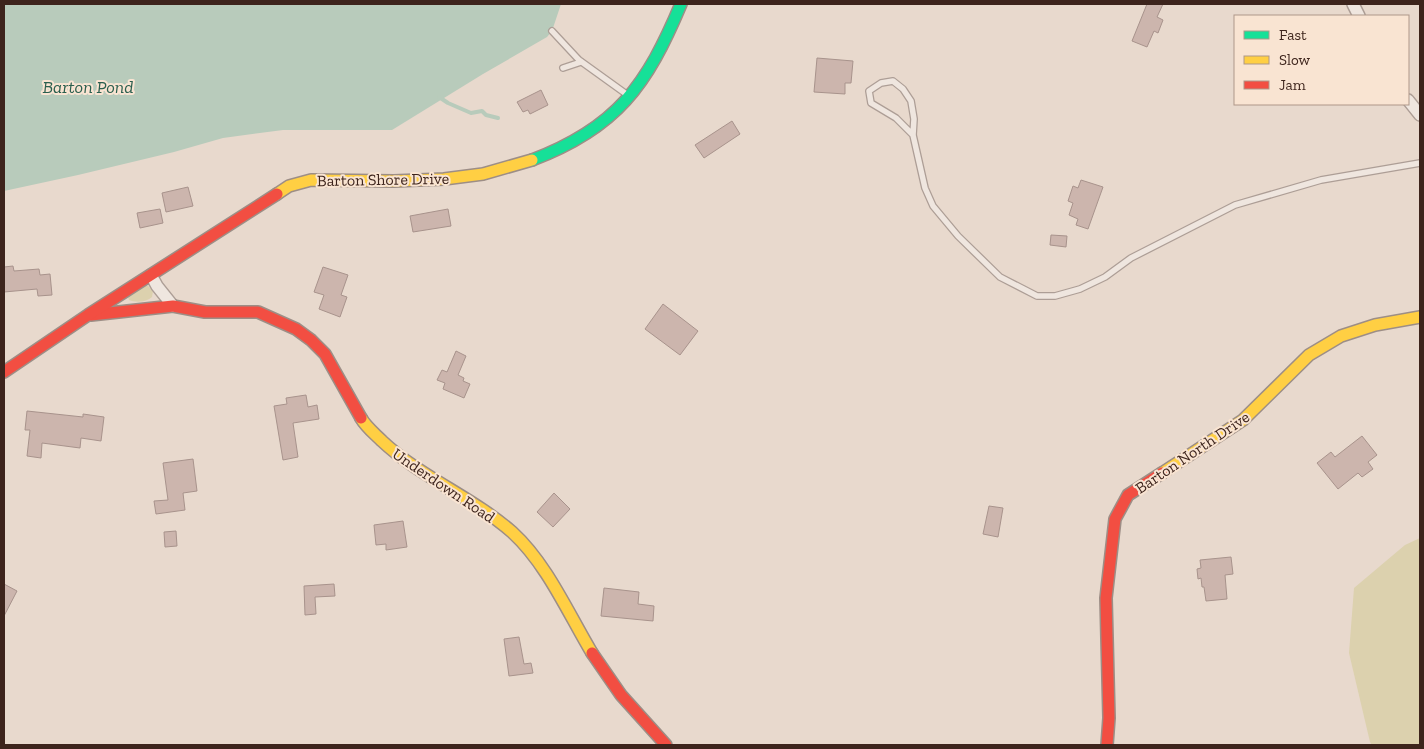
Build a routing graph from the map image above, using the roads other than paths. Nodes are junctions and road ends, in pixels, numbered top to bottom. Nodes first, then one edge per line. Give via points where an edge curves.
1 (681, 4) edge
2 (552, 31) dead end
3 (581, 62) junction
4 (563, 68) dead end
5 (630, 97) junction
6 (1409, 101) edge
7 (1420, 115) edge
8 (913, 134) junction
9 (1420, 163) edge
10 (151, 275) junction
11 (173, 306) junction
12 (88, 315) junction
13 (1420, 317) edge
14 (4, 372) edge
15 (666, 745) edge
16 (1107, 745) edge

1 - 5 street, Barton Shore Drive via 660,54
2 - 3 lane
3 - 4 lane
3 - 5 lane
5 - 10 street, Barton Shore Drive via 611,116 576,141 539,158 492,171 446,179 311,180 289,186
6 - 7 street
8 - 8 lane via 911,101 903,89 893,81 881,83 869,91 872,103 896,118
8 - 9 lane via 925,188 933,206 1000,277 1037,296 1055,296 1080,289 1131,258 1235,205 1321,180
10 - 11 street
10 - 12 street, Barton Shore Drive
11 - 12 street, Underdown Road
11 - 15 street, Underdown Road via 205,312 258,312 296,329 311,340 325,354 365,425 399,457 467,499 512,532 537,558 594,657
12 - 14 street, Barton Shore Drive
13 - 16 street, Barton North Drive via 1375,325 1342,336 1308,355 1243,420 1128,495 1115,519 1106,598

